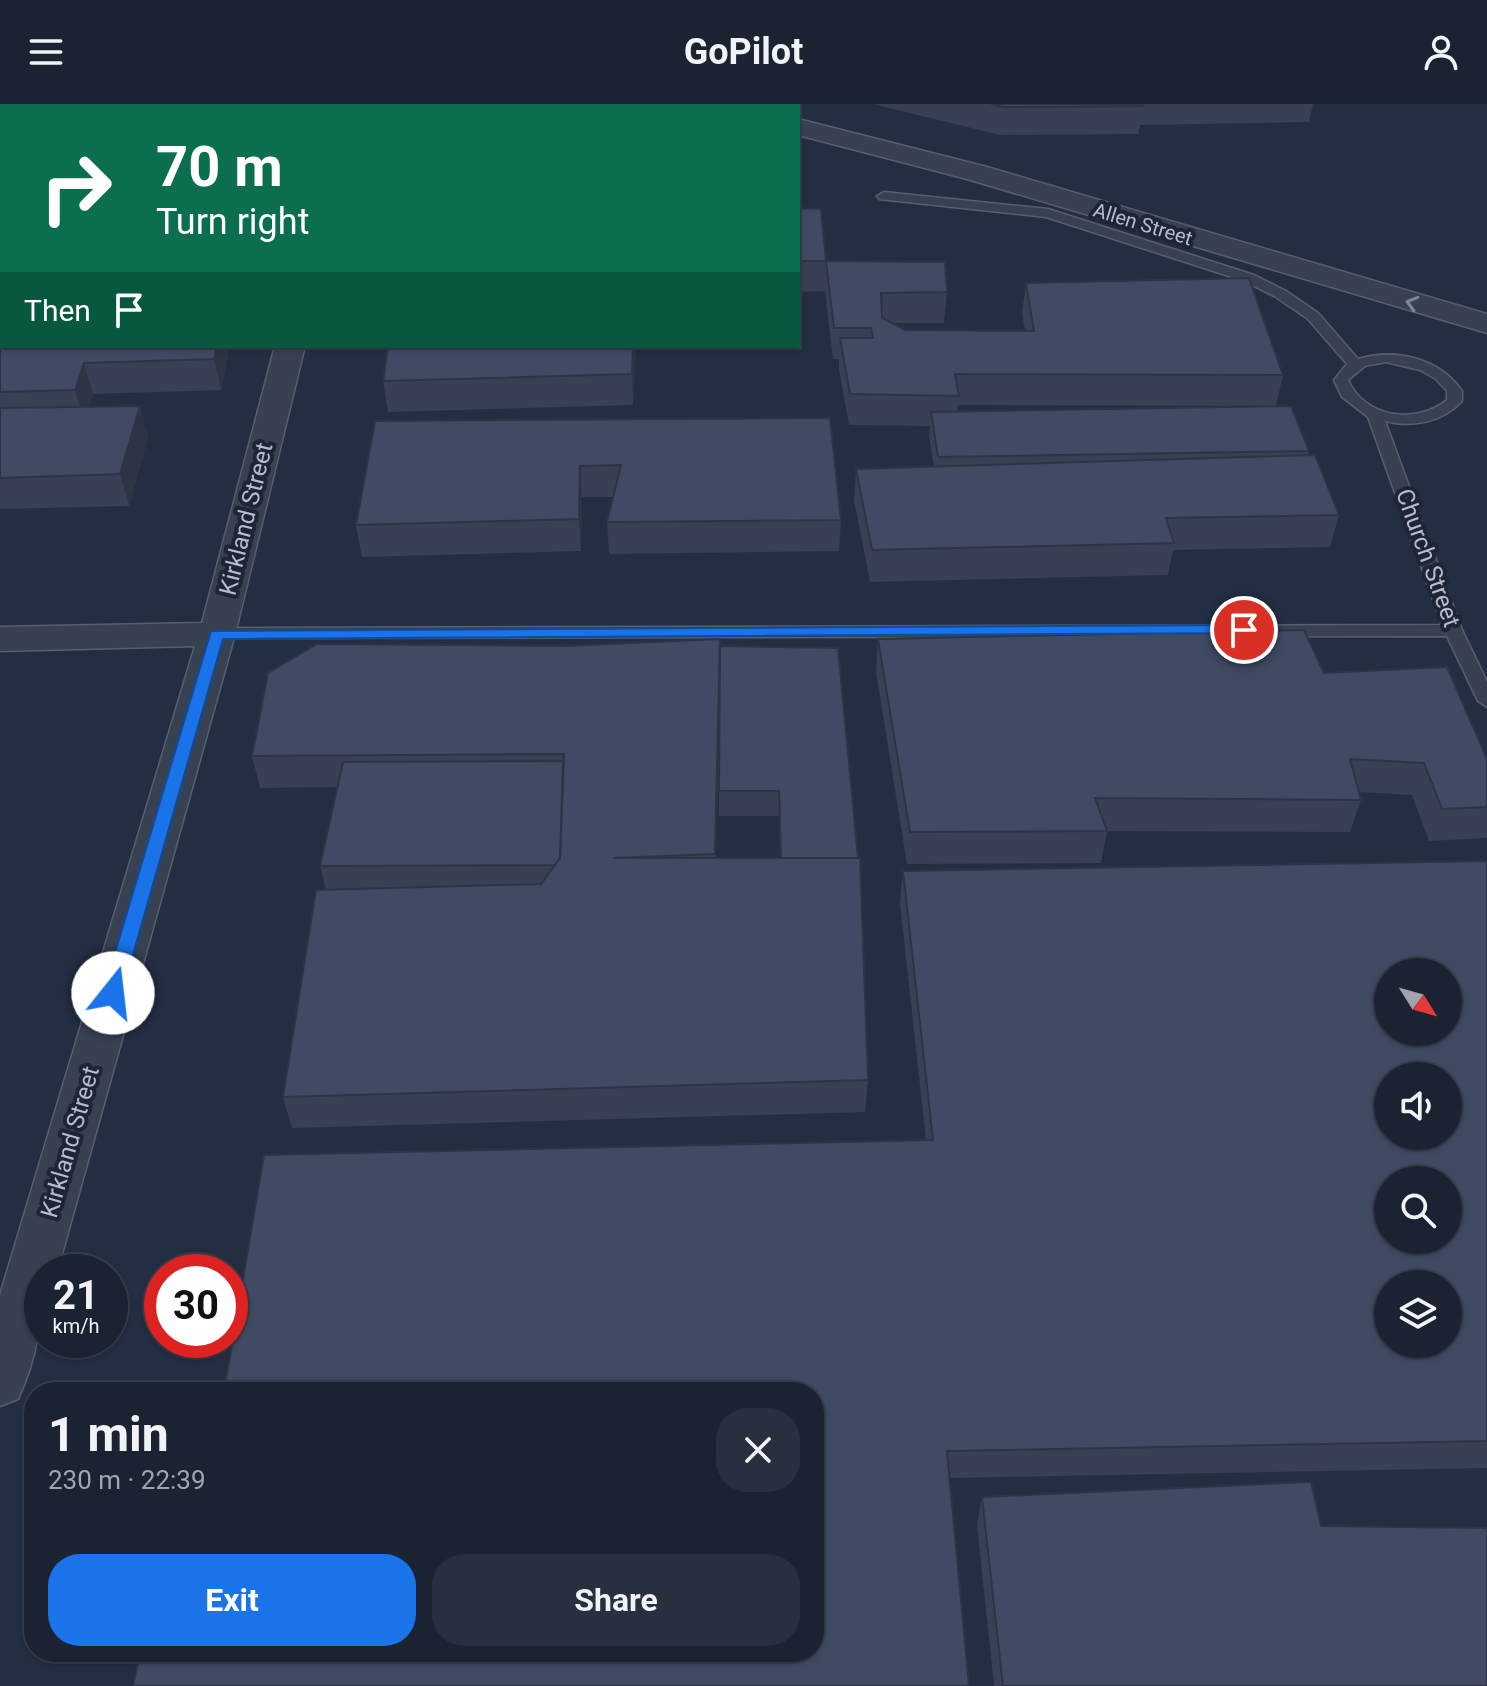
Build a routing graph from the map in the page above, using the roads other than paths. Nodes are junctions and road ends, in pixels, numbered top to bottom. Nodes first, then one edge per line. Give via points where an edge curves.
1 (822, 112) edge
2 (800, 128) edge
3 (884, 196) dead end
4 (1457, 286) dead end
5 (1487, 324) edge
6 (289, 348) edge
7 (1355, 364) junction
8 (1374, 412) junction
9 (1453, 630) junction
10 (217, 634) junction
11 (0, 639) edge
12 (1487, 701) edge
13 (0, 1382) edge

1 - 4 street, Allen Street
5 -> 2 street, Allen Street via 977,173
3 - 7 lane via 1048,213 1249,278 1313,316
6 - 10 street, Kirkland Street
7 - 8 lane via 1341,380 1343,390
7 - 8 lane via 1386,358 1413,362 1438,372 1455,391 1447,410 1435,416 1400,418
8 - 9 lane, Church Street
9 - 10 lane
9 - 12 lane, Church Street
10 - 11 street
10 - 13 street, Kirkland Street

